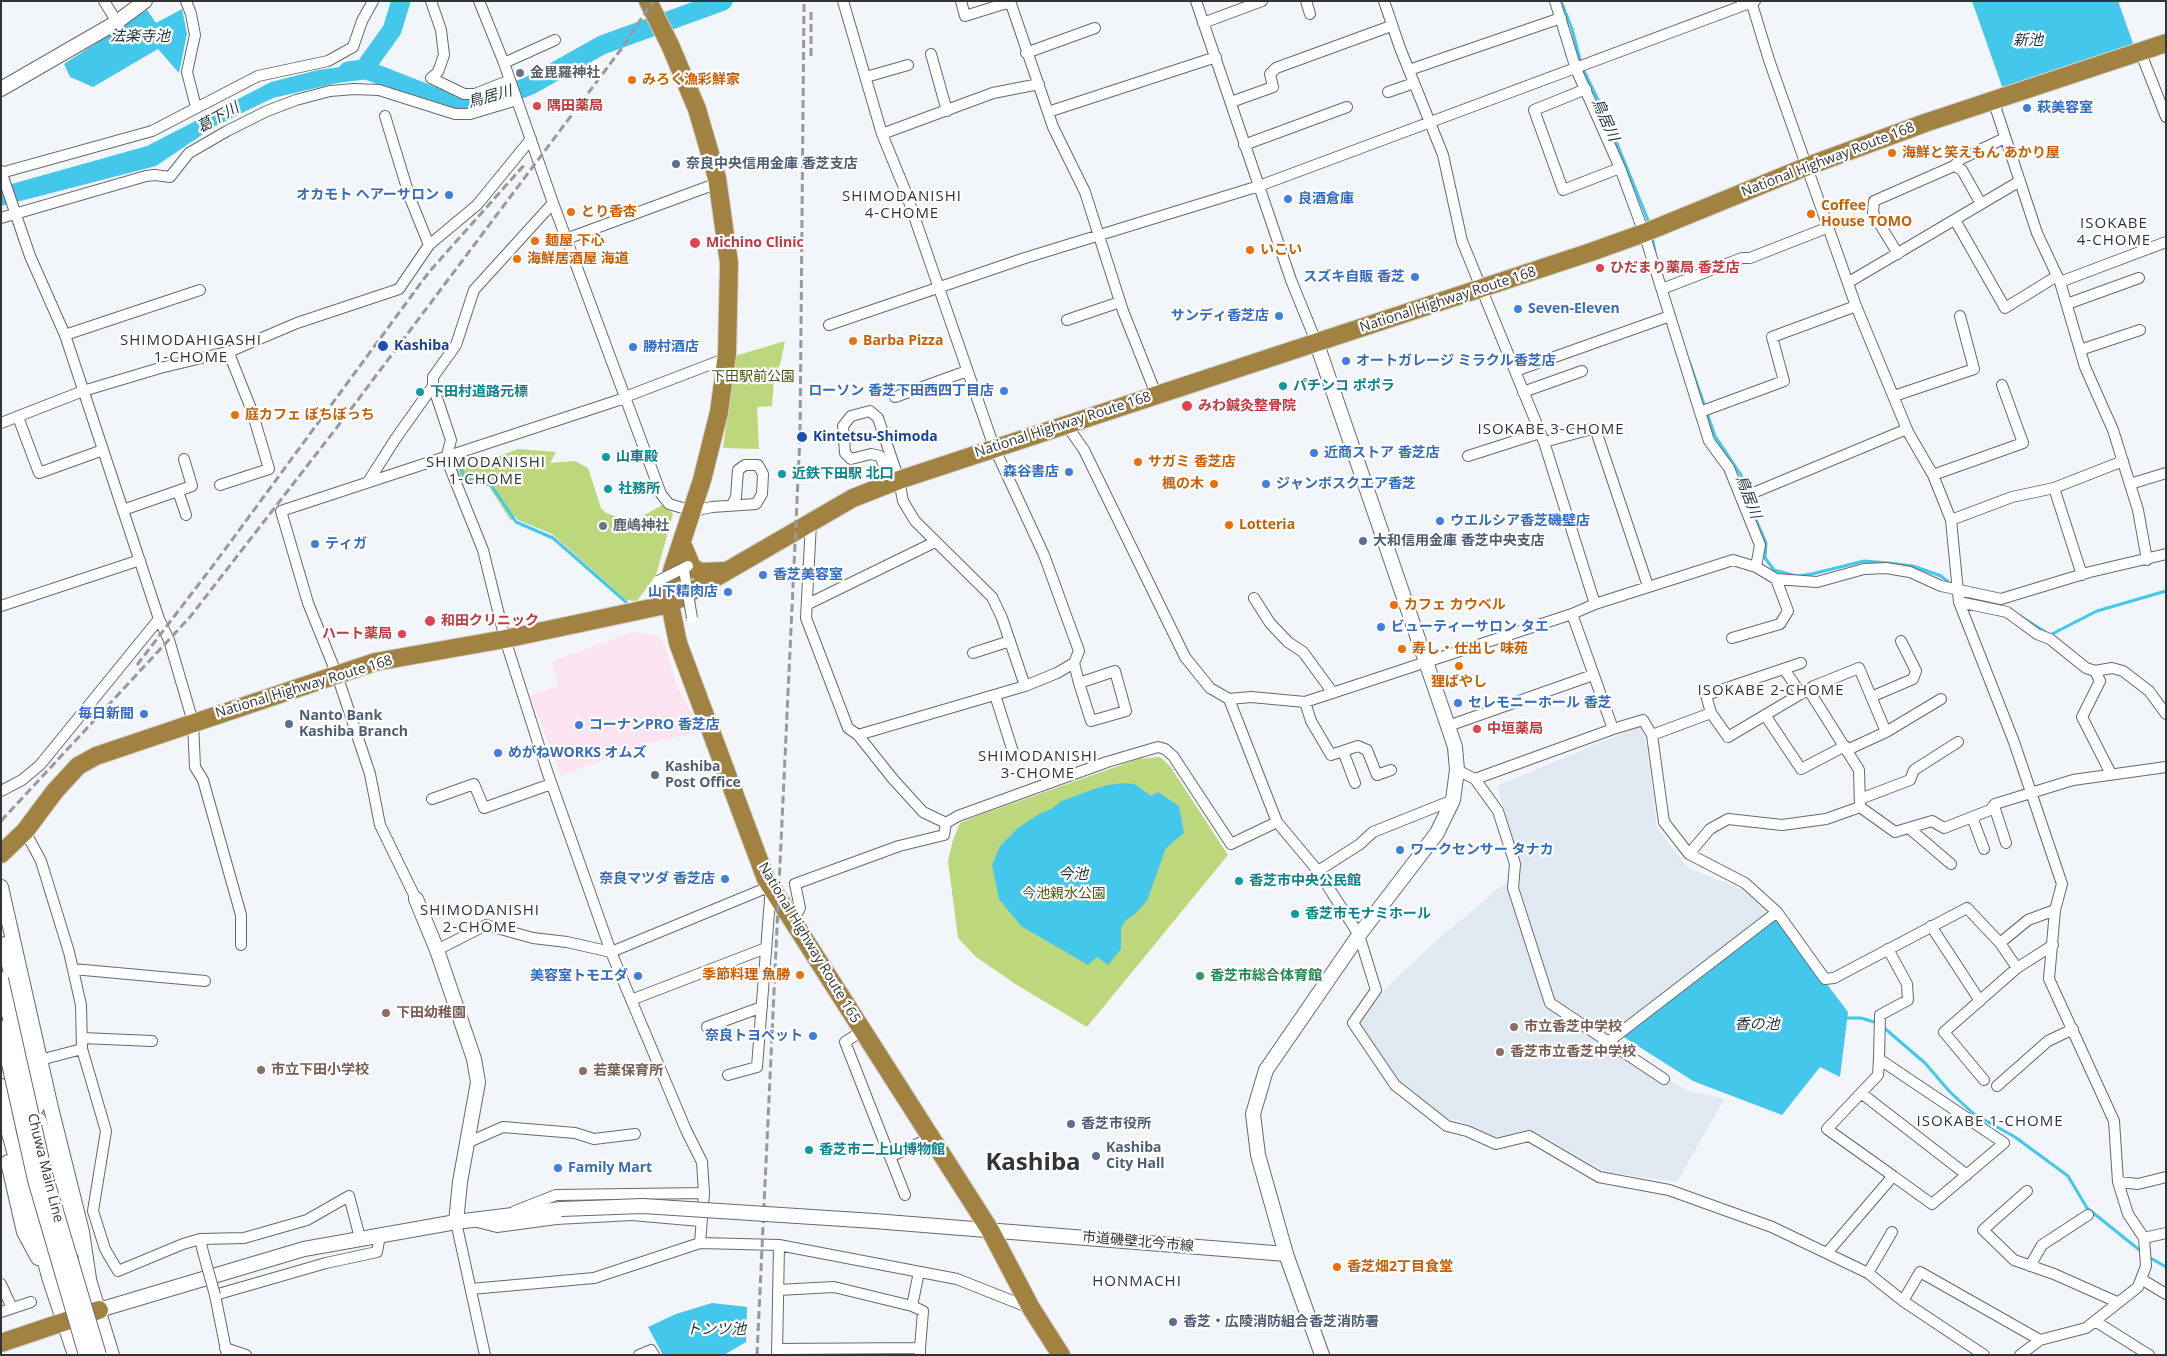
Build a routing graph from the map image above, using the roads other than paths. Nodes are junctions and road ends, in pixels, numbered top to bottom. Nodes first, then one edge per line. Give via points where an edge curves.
1 (104, 1) edge
2 (145, 1) edge
3 (186, 1) edge
4 (373, 1) edge
5 (431, 1) edge
6 (479, 1) edge
7 (648, 1) edge
8 (843, 1) edge
9 (961, 1) edge
10 (1196, 1) edge
11 (1262, 1) edge
12 (1306, 1) edge
13 (1384, 1) edge
14 (1555, 1) edge
15 (1010, 2) edge
16 (1752, 2) edge
17 (1310, 14) dead end
18 (1561, 18) junction
19 (117, 22) junction
20 (1203, 23) junction
21 (1391, 26) junction
22 (1095, 28) dead end
23 (555, 40) dead end
24 (2166, 42) edge
25 (2140, 51) junction
26 (1026, 53) junction
27 (931, 54) dead end
28 (1216, 57) junction
29 (504, 63) junction
30 (908, 65) dead end
31 (1580, 67) junction
32 (1409, 70) junction
33 (866, 77) junction
34 (510, 80) junction
35 (1414, 83) junction
36 (1038, 84) junction
37 (1, 89) edge
38 (1586, 89) junction
39 (1388, 92) dead end
40 (517, 100) junction
41 (1993, 100) junction
42 (1231, 102) junction
43 (196, 107) junction
44 (1347, 107) dead end
45 (947, 111) junction
46 (1048, 112) junction
47 (385, 116) dead end
48 (2166, 117) edge
49 (1430, 122) junction
50 (882, 134) junction
51 (2006, 138) junction
52 (531, 139) junction
53 (1244, 145) junction
54 (1808, 166) junction
55 (1954, 166) junction
56 (1620, 168) junction
57 (1, 173) edge
58 (2020, 181) junction
59 (718, 183) junction
60 (1259, 186) junction
61 (553, 203) junction
62 (1981, 204) junction
63 (15, 214) junction
64 (1, 218) edge
65 (1955, 220) junction
66 (1829, 227) junction
67 (1651, 230) junction
68 (1100, 237) junction
69 (566, 239) junction
70 (2166, 242) edge
71 (429, 245) junction
72 (1898, 254) junction
73 (2139, 278) dead end
74 (2058, 279) junction
75 (1849, 282) junction
76 (938, 288) junction
77 (1481, 289) junction
78 (1662, 289) junction
79 (200, 290) dead end
80 (1120, 302) junction
81 (2066, 304) junction
82 (1856, 306) junction
83 (1670, 316) junction
84 (1960, 316) dead end
85 (1067, 320) dead end
86 (829, 325) dead end
87 (2140, 330) dead end
88 (65, 335) junction
89 (1316, 344) junction
90 (2080, 350) junction
91 (228, 351) junction
92 (727, 358) junction
93 (967, 371) junction
94 (1515, 371) junction
95 (1582, 371) dead end
96 (2002, 385) dead end
97 (433, 386) junction
98 (84, 392) junction
99 (1523, 392) junction
100 (1156, 394) junction
101 (1894, 396) junction
102 (895, 397) dead end
103 (625, 398) junction
104 (1700, 412) junction
105 (18, 417) junction
106 (1070, 422) junction
107 (1, 423) edge
108 (1907, 429) junction
109 (1542, 437) junction
110 (994, 447) junction
111 (103, 450) junction
112 (1468, 456) dead end
113 (184, 458) dead end
114 (446, 458) junction
115 (2123, 461) junction
116 (2166, 473) edge
117 (1933, 475) junction
118 (895, 481) junction
119 (368, 482) junction
120 (2130, 484) junction
121 (220, 485) dead end
122 (2054, 488) junction
123 (178, 491) junction
124 (1741, 498) junction
125 (732, 505) dead end
126 (123, 510) junction
127 (693, 511) junction
128 (186, 515) dead end
129 (1951, 520) junction
130 (811, 523) junction
131 (683, 541) junction
132 (935, 542) junction
133 (2166, 554) edge
134 (140, 560) junction
135 (2147, 560) junction
136 (1756, 568) junction
137 (724, 571) junction
138 (2082, 575) junction
139 (1776, 579) junction
140 (658, 580) dead end
141 (1648, 586) junction
142 (1958, 589) junction
143 (1254, 598) dead end
144 (1959, 602) junction
145 (670, 604) junction
146 (808, 604) junction
147 (1595, 604) junction
148 (1, 606) edge
149 (1572, 614) junction
150 (159, 618) junction
151 (692, 618) dead end
152 (1732, 638) dead end
153 (505, 639) junction
154 (1010, 641) junction
155 (1901, 641) dead end
156 (973, 654) dead end
157 (1426, 662) junction
158 (1074, 663) junction
159 (1802, 663) dead end
160 (1784, 669) junction
161 (2095, 671) junction
162 (336, 675) junction
163 (1594, 675) junction
164 (1080, 683) junction
165 (1025, 686) junction
166 (1804, 692) junction
167 (1333, 693) junction
168 (994, 695) junction
169 (1871, 697) junction
170 (1229, 699) junction
171 (1941, 699) dead end
172 (1305, 702) junction
173 (1711, 713) junction
174 (2166, 714) edge
175 (1765, 715) junction
176 (193, 722) junction
177 (1448, 726) junction
178 (1613, 729) junction
179 (1886, 732) junction
180 (858, 735) junction
181 (1652, 735) junction
182 (1958, 742) dead end
183 (1846, 748) junction
184 (1343, 751) junction
185 (1014, 755) dead end
186 (2166, 767) edge
187 (1391, 770) dead end
188 (1457, 770) junction
189 (2111, 774) junction
190 (1475, 779) junction
191 (1355, 783) dead end
192 (551, 784) junction
193 (1, 791) edge
194 (2031, 792) junction
195 (432, 799) dead end
196 (1453, 800) junction
197 (1860, 803) junction
198 (1994, 806) junction
199 (1972, 817) junction
200 (1277, 822) junction
201 (946, 823) junction
202 (1910, 829) junction
203 (25, 831) junction
204 (2006, 843) dead end
205 (1984, 849) dead end
206 (1, 854) edge
207 (1689, 854) junction
208 (1951, 864) dead end
209 (1318, 871) junction
210 (771, 886) junction
211 (1, 887) edge
212 (416, 899) joint
213 (2055, 910) junction
214 (1777, 912) junction
215 (793, 921) junction
216 (1931, 926) junction
217 (1, 927) edge
218 (1359, 935) junction
219 (2000, 943) junction
220 (240, 945) dead end
221 (2053, 945) junction
222 (766, 948) junction
223 (1888, 949) junction
224 (437, 950) junction
225 (611, 952) junction
226 (2017, 968) junction
227 (73, 969) junction
228 (1, 979) edge
229 (205, 981) dead end
230 (5, 994) dead end
231 (632, 1000) junction
232 (1980, 1001) junction
233 (762, 1007) junction
234 (707, 1027) dead end
235 (1, 1028) edge
236 (2073, 1029) junction
237 (862, 1031) junction
238 (82, 1038) junction
239 (152, 1041) dead end
240 (1608, 1042) junction
241 (82, 1049) junction
242 (1879, 1059) junction
243 (40, 1060) junction
244 (728, 1075) dead end
245 (1664, 1080) dead end
246 (1984, 1080) dead end
247 (1, 1086) edge
248 (1997, 1086) dead end
249 (1861, 1093) junction
250 (40, 1122) junction
251 (5, 1132) edge
252 (635, 1134) dead end
253 (930, 1138) junction
254 (469, 1142) junction
255 (890, 1157) junction
256 (1967, 1174) junction
257 (1894, 1176) junction
258 (2166, 1177) edge
259 (2118, 1182) junction
260 (2027, 1191) dead end
261 (704, 1193) junction
262 (905, 1195) dead end
263 (2088, 1215) dead end
264 (502, 1216) junction
265 (470, 1220) junction
266 (700, 1221) junction
267 (456, 1222) junction
268 (990, 1230) junction
269 (1892, 1232) dead end
270 (2166, 1233) edge
271 (380, 1235) junction
272 (360, 1238) junction
273 (2144, 1238) junction
274 (200, 1240) junction
275 (700, 1243) junction
276 (779, 1246) junction
277 (1826, 1253) junction
278 (1286, 1254) junction
279 (2030, 1266) junction
280 (919, 1272) junction
281 (1868, 1273) junction
282 (89, 1279) junction
283 (2141, 1279) junction
284 (1, 1284) edge
285 (471, 1289) junction
286 (778, 1290) junction
287 (2166, 1294) edge
288 (215, 1295) junction
289 (31, 1302) dead end
290 (1904, 1302) junction
291 (2117, 1302) junction
292 (912, 1306) junction
293 (1031, 1308) junction
294 (6, 1310) edge
295 (99, 1310) junction
296 (2095, 1321) junction
297 (62, 1322) junction
298 (2040, 1340) junction
299 (1, 1343) edge
300 (226, 1351) edge
301 (920, 1351) edge
302 (777, 1352) edge
303 (75, 1355) edge
304 (86, 1355) edge
305 (99, 1355) edge
306 (112, 1355) edge
307 (246, 1355) edge
308 (485, 1355) edge
309 (639, 1355) edge
310 (654, 1355) edge
311 (1061, 1355) edge
312 (1322, 1355) edge
313 (1984, 1355) edge
314 (2020, 1355) edge
315 (2149, 1355) edge

1 - 19 street
2 - 19 street
3 - 43 street via 195,35 187,72
4 - 43 street via 353,47 328,61 258,76
5 - 34 street via 441,30 444,55 438,72 431,78 464,94 475,94
6 - 29 street
7 - 59 highway, National Highway Route 165 via 697,110
8 - 33 street
9 - 15 street via 965,16
10 - 20 street
11 - 20 street
12 - 17 street
13 - 21 street
14 - 18 street
15 - 26 street
16 - 31 street
16 - 54 street via 1769,60
18 - 31 street
18 - 32 street
19 - 37 street
20 - 28 street
21 - 32 street
21 - 42 street via 1276,68 1270,74 1273,87
22 - 26 street
23 - 29 street
24 - 25 highway, National Highway Route 168
25 - 41 highway, National Highway Route 168
25 - 48 street
26 - 36 street
27 - 45 street
28 - 42 street
28 - 46 street
29 - 34 street
30 - 33 street
31 - 38 street
31 - 49 street
32 - 35 street
33 - 50 street
34 - 40 street
35 - 39 street
35 - 49 street
36 - 45 street via 993,93
36 - 46 street
38 - 56 street
38 - 56 street via 1534,110 1564,190
40 - 52 street
40 - 63 street via 470,114 455,114 379,90 354,88 330,91 266,111 189,153 170,177 146,176
41 - 51 street
41 - 54 highway, National Highway Route 168
42 - 53 street
43 - 57 street via 152,131
44 - 53 street
45 - 50 street
46 - 68 street via 1078,175
47 - 71 street via 410,198
49 - 60 street
49 - 77 street via 1447,168 1457,228
50 - 76 street via 900,175
51 - 55 street via 1961,159
51 - 58 street
52 - 61 street
52 - 71 street via 477,206
53 - 60 street
54 - 66 street
54 - 67 highway, National Highway Route 168
55 - 62 street via 1962,170
55 - 72 street via 1874,201 1873,213
56 - 67 street
57 - 63 street
58 - 62 street
58 - 74 street via 2037,233
59 - 69 street
59 - 92 highway, National Highway Route 165 via 729,263
60 - 68 street
60 - 89 street
61 - 69 street
61 - 97 street via 474,290 456,345 433,376
62 - 65 street
63 - 64 street
63 - 88 street
65 - 72 street
65 - 74 street via 2005,308
66 - 75 street
66 - 78 street
67 - 77 highway, National Highway Route 168
67 - 78 street
68 - 76 street
68 - 80 street
69 - 103 street
70 - 74 street
71 - 91 street via 398,289 297,323
72 - 75 street
73 - 81 street
74 - 81 street
75 - 82 street
76 - 86 street
76 - 93 street
77 - 89 highway, National Highway Route 168
77 - 94 street
78 - 83 street
79 - 88 street
80 - 85 street
80 - 100 street
81 - 90 street
82 - 101 street
82 - 104 street via 1772,337 1784,381
83 - 94 street
83 - 104 street
84 - 101 street via 1974,369
87 - 90 street
88 - 98 street
89 - 100 highway, National Highway Route 168
89 - 157 street
90 - 115 street
91 - 98 street
91 - 121 street via 252,412 269,469
92 - 103 street
92 - 127 highway, National Highway Route 165 via 711,450
93 - 102 street
93 - 110 street
94 - 99 street
95 - 99 street
96 - 117 street via 2023,443
97 - 114 street via 451,440
97 - 119 street
98 - 105 street
98 - 111 street
99 - 109 street
100 - 106 highway, National Highway Route 168
101 - 108 street
103 - 114 street
103 - 127 street via 661,494 669,504
104 - 124 street via 1709,441 1729,468
105 - 107 street
105 - 111 street via 39,473
106 - 110 highway, National Highway Route 168
106 - 170 street via 1072,433 1084,450 1185,657 1210,688
108 - 117 street
108 - 124 street
109 - 112 street
109 - 141 street via 1595,428
109 - 147 street
110 - 118 highway, National Highway Route 168
110 - 158 street via 1044,555 1079,651
111 - 126 street
113 - 123 street via 192,486
114 - 119 street
114 - 153 street via 483,550
115 - 120 street
115 - 122 street
116 - 120 street
117 - 129 street
118 - 118 street via 880,456 871,454 851,458 845,453 843,426 851,416 870,411 878,418
118 - 130 highway, National Highway Route 168 via 853,498
118 - 132 street via 915,521
119 - 162 street via 281,510 308,603
120 - 135 street
122 - 129 street via 2012,498
122 - 138 street
123 - 126 street
123 - 128 street
124 - 136 street via 1760,546
125 - 127 street
126 - 134 street
127 - 131 highway, National Highway Route 165
129 - 142 street
130 - 137 highway, National Highway Route 168
130 - 146 street
131 - 137 highway via 683,551 692,567 700,572
131 - 145 highway, National Highway Route 165 via 672,571
132 - 146 street
132 - 154 street via 992,597
133 - 135 street
134 - 148 street
134 - 150 street
135 - 138 street
136 - 139 street
136 - 141 street via 1733,560
137 - 145 highway, National Highway Route 168
138 - 142 street via 2001,599
139 - 142 street via 1816,582 1864,569 1886,568 1910,572 1941,586
139 - 152 street via 1788,612 1780,624
140 - 151 street, bridge via 686,568
141 - 147 street
142 - 144 street
143 - 167 street via 1270,623 1303,652
144 - 161 street via 2006,612
144 - 194 street
145 - 153 highway, National Highway Route 168
145 - 210 highway, National Highway Route 165 via 678,643 760,866
146 - 180 street via 806,618 848,728
147 - 149 street
149 - 157 street
149 - 163 street
150 - 176 street
150 - 193 street via 40,765
153 - 162 highway, National Highway Route 168 via 375,662
153 - 192 street
154 - 156 street
154 - 165 street
155 - 169 street via 1916,671 1913,679
157 - 167 street
157 - 177 street
158 - 164 street
158 - 165 street
159 - 160 street
160 - 166 street
160 - 173 street via 1706,695
161 - 174 street via 2112,668 2133,677 2149,691
161 - 189 street via 2100,681 2082,716
162 - 176 highway, National Highway Route 168
162 - 212 street via 370,774 380,825
163 - 177 street
163 - 178 street
164 - 164 street via 1115,671 1126,711 1091,721
165 - 168 street
166 - 169 street via 1859,668
166 - 175 street
166 - 183 street
167 - 172 street
168 - 180 street
168 - 185 street
169 - 179 street
170 - 172 street via 1250,697
170 - 200 street
171 - 179 street
172 - 184 street via 1311,721 1331,755
173 - 175 street via 1728,737
173 - 181 street
175 - 183 street via 1801,769
176 - 203 highway, National Highway Route 168 via 96,756 78,766
176 - 220 street via 195,767 203,780 240,914
177 - 188 street via 1455,747
178 - 181 street via 1643,720
178 - 190 street
179 - 183 street
180 - 201 street via 923,812
181 - 207 street via 1664,822
182 - 197 street via 1914,770 1910,780
183 - 197 street via 1859,770
184 - 187 street via 1358,746 1367,750 1377,775
184 - 191 street
186 - 189 street
188 - 190 street
188 - 196 street
189 - 194 street
190 - 240 street via 1498,812 1510,846 1516,864 1514,888 1550,1003
192 - 195 street via 484,808 474,784
192 - 225 street
194 - 198 street
194 - 213 street via 2062,884
196 - 209 street via 1373,832
196 - 218 street via 1437,833
197 - 202 street via 1895,832
197 - 207 street via 1826,819 1782,825 1728,819 1710,828
198 - 199 street
198 - 204 street
199 - 202 street via 1944,828 1932,821
199 - 205 street
200 - 201 street via 1231,844 1173,756 1158,747 1107,762
200 - 209 street
201 - 215 street via 944,835 899,846 795,884 800,908
202 - 208 street
203 - 206 highway, National Highway Route 168
203 - 227 street via 41,861
207 - 214 street via 1745,883
209 - 218 street
210 - 215 highway, National Highway Route 165
210 - 222 street
210 - 225 street
211 - 243 street
212 - 224 street
213 - 219 street via 2028,920
213 - 221 street
214 - 223 street via 1825,979 1834,978
214 - 240 street
215 - 237 highway, National Highway Route 165
216 - 219 street via 1967,908
216 - 223 street
216 - 232 street
217 - 250 street
218 - 277 street via 1376,990 1353,1023 1395,1086 1447,1126 1496,1144 1530,1136 1599,1177 1669,1190 1772,1227
218 - 278 street via 1266,1070 1253,1114 1258,1155
219 - 226 street
221 - 226 street
221 - 236 street via 2050,979
222 - 231 street
222 - 233 street
223 - 242 street via 1907,984 1908,1000 1880,1015
224 - 225 street via 486,925 533,938
224 - 254 street via 474,1059 478,1082
225 - 231 street
226 - 232 street
227 - 229 street
227 - 238 street via 81,1005
228 - 305 street, Chuwa Main Line, bridge via 45,1174
230 - 250 street via 20,1070
231 - 261 street via 702,1162
232 - 246 street via 1944,1032
233 - 234 street
233 - 244 street via 757,1067
235 - 251 street via 8,1056
235 - 304 street, Chuwa Main Line, bridge via 35,1180
236 - 248 street via 2048,1041
236 - 259 street via 2114,1121
237 - 253 highway, National Highway Route 165
237 - 255 street via 845,1042
238 - 239 street
238 - 241 street
240 - 245 street
241 - 243 street
241 - 274 street via 106,1131 93,1211 105,1249 118,1270
242 - 249 street via 1878,1075
242 - 256 street via 2004,1143
243 - 282 street via 82,1232
247 - 251 street
249 - 256 street
249 - 257 street via 1827,1130
250 - 282 street via 65,1212
251 - 297 street
252 - 254 street via 594,1139 575,1133 503,1127
253 - 255 street
253 - 268 highway, National Highway Route 165
254 - 267 street
255 - 262 street
256 - 257 street via 1932,1204
257 - 277 street
258 - 259 street via 2138,1184
259 - 273 street via 2128,1214
260 - 279 street via 1983,1230 2014,1260
261 - 264 street via 556,1195
261 - 266 street
263 - 279 street via 2042,1245
264 - 265 street, 市道磯壁北今市線
264 - 268 street, 市道磯壁北今市線, bridge via 561,1209 643,1206
265 - 266 street via 497,1227 556,1219 632,1215
265 - 267 street, 市道磯壁北今市線
266 - 275 street
267 - 271 street, 市道磯壁北今市線
267 - 285 street
268 - 278 street, 市道磯壁北今市線
268 - 293 highway, National Highway Route 165
269 - 281 street
270 - 273 street
271 - 272 street, 市道磯壁北今市線
271 - 288 street via 377,1252
272 - 274 street via 349,1196 307,1220 244,1238
272 - 295 street, 市道磯壁北今市線 via 304,1249
273 - 283 street via 2146,1266
274 - 288 street, bridge
275 - 276 street
275 - 285 street via 594,1278
276 - 280 street
276 - 286 street
277 - 281 street
278 - 312 street
279 - 291 street
280 - 292 street
280 - 293 street via 957,1280
281 - 290 street
282 - 295 street
283 - 287 street
283 - 291 street via 2138,1287
284 - 294 street
285 - 308 street
286 - 292 street via 834,1287
286 - 302 street
288 - 300 street
289 - 294 street
290 - 298 street via 1920,1272
290 - 313 street
291 - 296 street
292 - 301 street via 923,1311
293 - 311 highway, National Highway Route 165
295 - 297 highway
295 - 306 street
296 - 298 street via 2086,1328
296 - 315 street
297 - 299 highway
297 - 303 street
298 - 314 street
300 - 307 street
301 - 302 street
309 - 310 street via 651,1350

